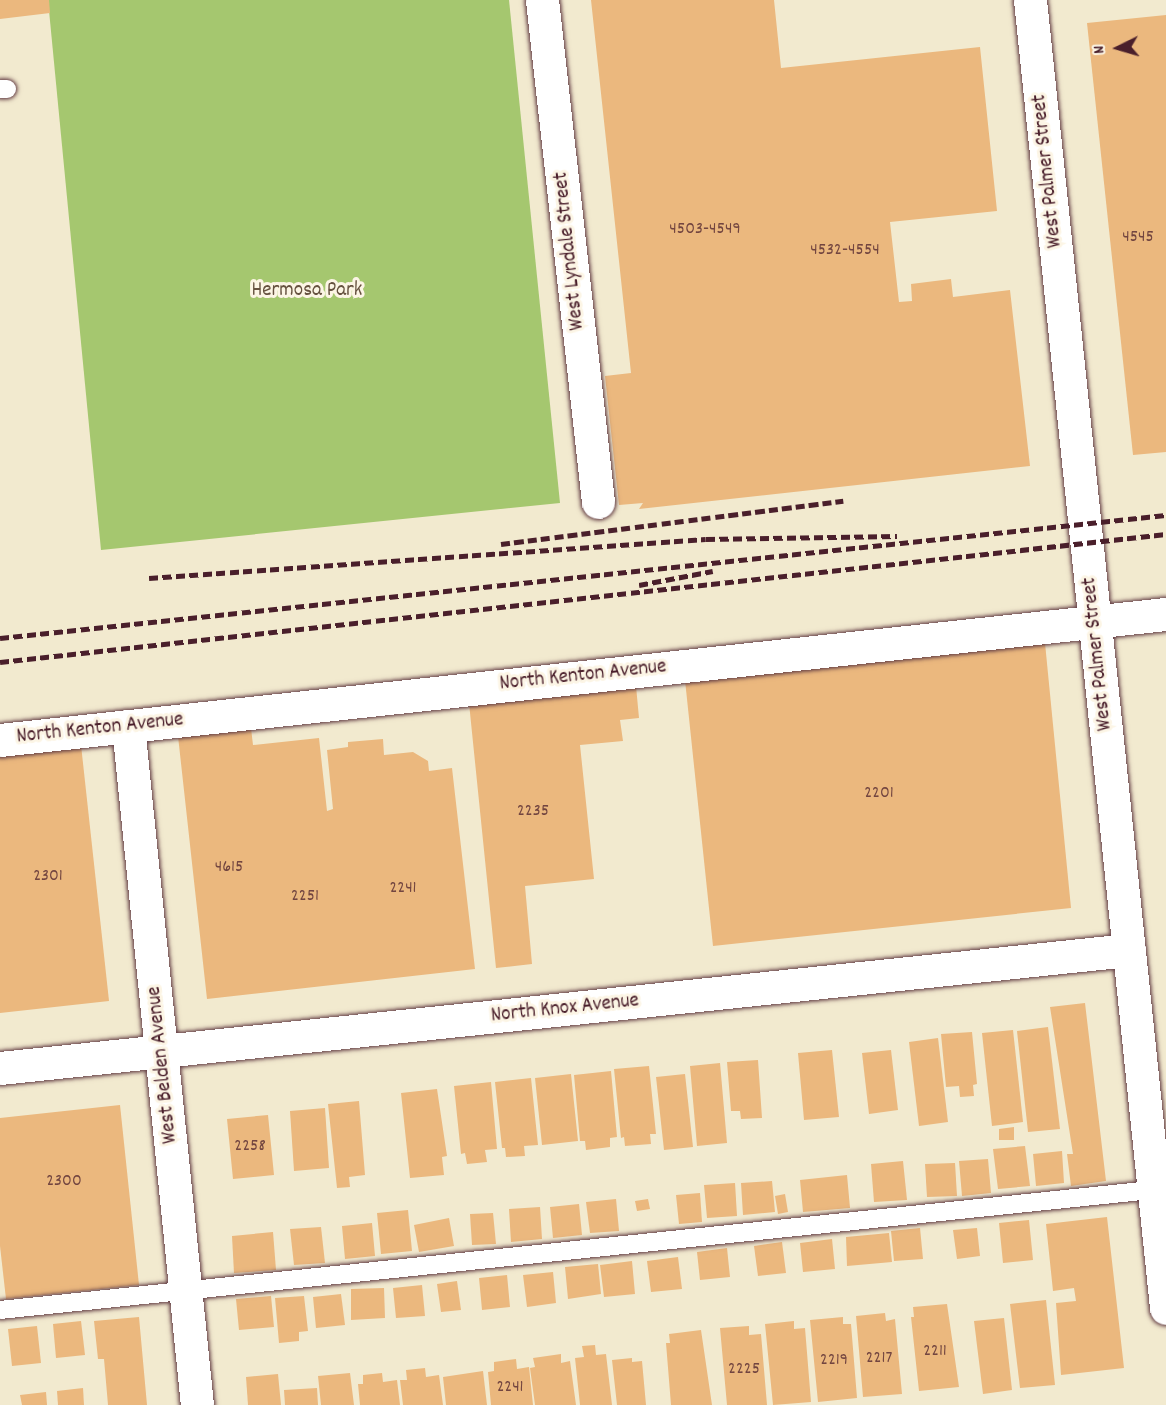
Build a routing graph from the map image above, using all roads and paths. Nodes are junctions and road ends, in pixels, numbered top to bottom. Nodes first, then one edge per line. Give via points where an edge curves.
1 (542, 0) edge
2 (1030, 0) edge
3 (598, 502) dead end
4 (1166, 614) edge
5 (1095, 621) junction
6 (128, 726) junction
7 (0, 740) edge
8 (1129, 950) junction
9 (162, 1051) junction
10 (0, 1068) edge
11 (1160, 1189) edge
12 (186, 1290) junction
13 (1166, 1308) edge
14 (0, 1310) edge
15 (197, 1405) edge

1 - 3 street, West Lyndale Street
2 - 5 street, West Palmer Street
4 - 5 street, North Kenton Avenue
5 - 6 street, North Kenton Avenue
5 - 8 street, West Palmer Street
6 - 7 street, North Kenton Avenue
6 - 9 street, West Belden Avenue
8 - 9 street, North Knox Avenue
8 - 11 street, West Palmer Street
9 - 10 street, North Knox Avenue
9 - 12 street, West Belden Avenue
11 - 12 lane
11 - 13 street, West Palmer Street
12 - 14 lane
12 - 15 street, West Belden Avenue

